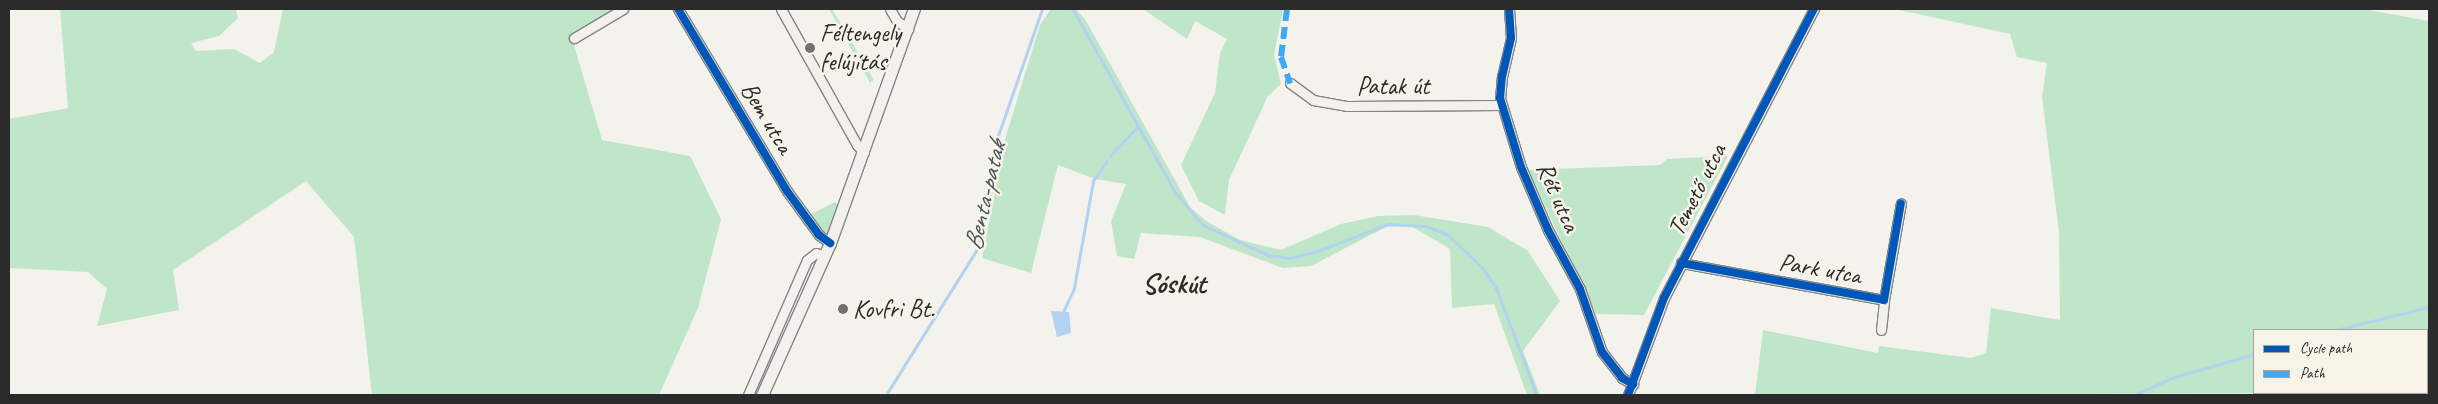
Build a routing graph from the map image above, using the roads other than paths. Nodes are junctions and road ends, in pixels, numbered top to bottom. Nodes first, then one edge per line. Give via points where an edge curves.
1 (623, 9) edge
2 (678, 9) edge
3 (781, 9) edge
4 (890, 9) edge
5 (914, 9) edge
6 (1509, 9) edge
7 (1814, 9) edge
8 (908, 29) junction
9 (574, 38) dead end
10 (1290, 83) dead end
11 (1502, 106) junction
12 (864, 152) junction
13 (1901, 203) dead end
14 (830, 243) junction
15 (824, 256) junction
16 (1681, 264) junction
17 (1884, 300) junction
18 (1881, 330) dead end
19 (1633, 384) junction
20 (748, 395) edge
21 (762, 395) edge
22 (1628, 395) edge

1 - 9 street
2 - 14 street, Bem utca via 788,191 819,234
3 - 12 street via 857,145
4 - 8 street via 897,21
5 - 8 main road
6 - 11 street, Rét utca via 1511,38 1500,88
7 - 16 street, Temető utca
8 - 12 main road
10 - 11 street, Patak út via 1313,100 1347,106
11 - 19 street, Rét utca via 1521,167 1590,312 1602,352 1622,378
12 - 14 main road
13 - 17 street, Park utca
14 - 15 main road
15 - 20 street via 816,253 807,260
15 - 21 main road
16 - 17 street, Park utca
16 - 19 street, Temető utca via 1651,330
17 - 18 street, Park utca
19 - 22 street, Temető utca

